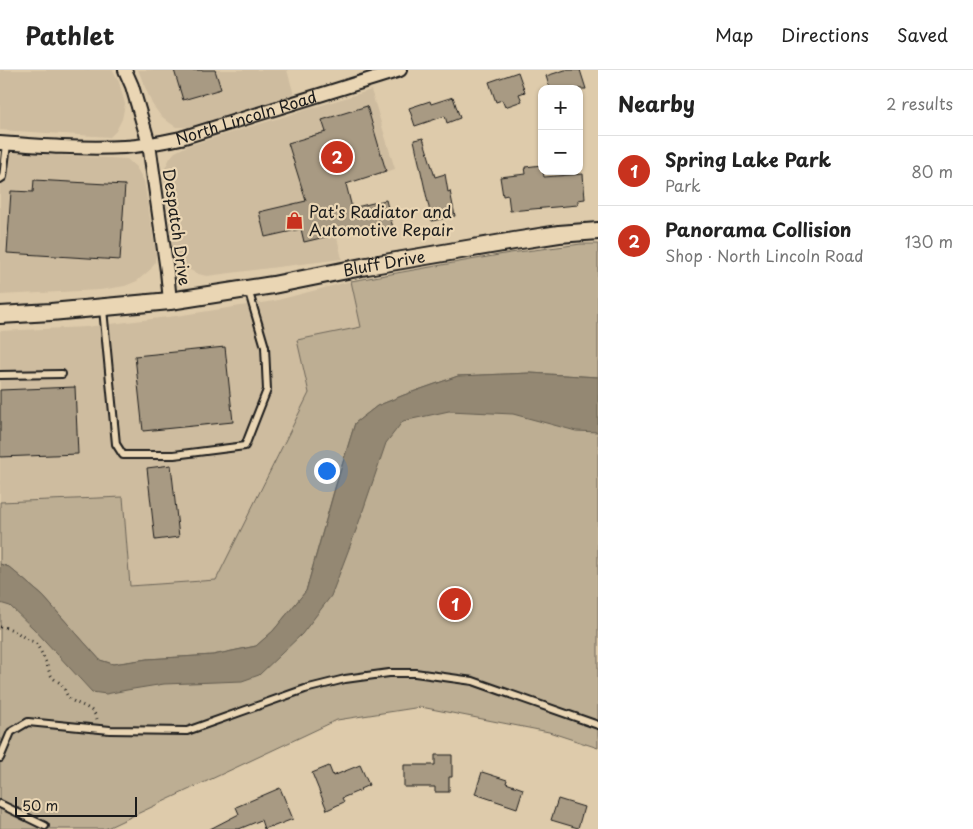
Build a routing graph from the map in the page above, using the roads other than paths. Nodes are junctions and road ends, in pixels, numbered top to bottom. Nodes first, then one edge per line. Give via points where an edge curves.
1 (125, 70) edge
2 (400, 70) edge
3 (4, 144) edge
4 (149, 144) junction
5 (0, 179) edge
6 (598, 231) edge
7 (248, 290) junction
8 (170, 301) junction
9 (103, 308) junction
10 (0, 314) edge
11 (62, 374) dead end
12 (0, 375) edge
13 (598, 725) edge
14 (0, 758) edge
15 (0, 804) edge
16 (45, 826) dead end

1 - 4 street, Despatch Drive
2 - 4 street, North Lincoln Road via 181,138
3 - 4 street, North Lincoln Road via 77,148
3 - 5 lane via 3,177
4 - 8 street, Despatch Drive
6 - 7 street, Bluff Drive via 514,240
7 - 8 street, Bluff Drive
7 - 9 lane via 265,347 266,390 245,446 236,448 174,455 124,455 116,444
8 - 9 street
9 - 10 street
11 - 12 lane
13 - 14 lane via 473,681 390,673 305,689 187,730 110,730 28,722 11,732
15 - 16 lane

